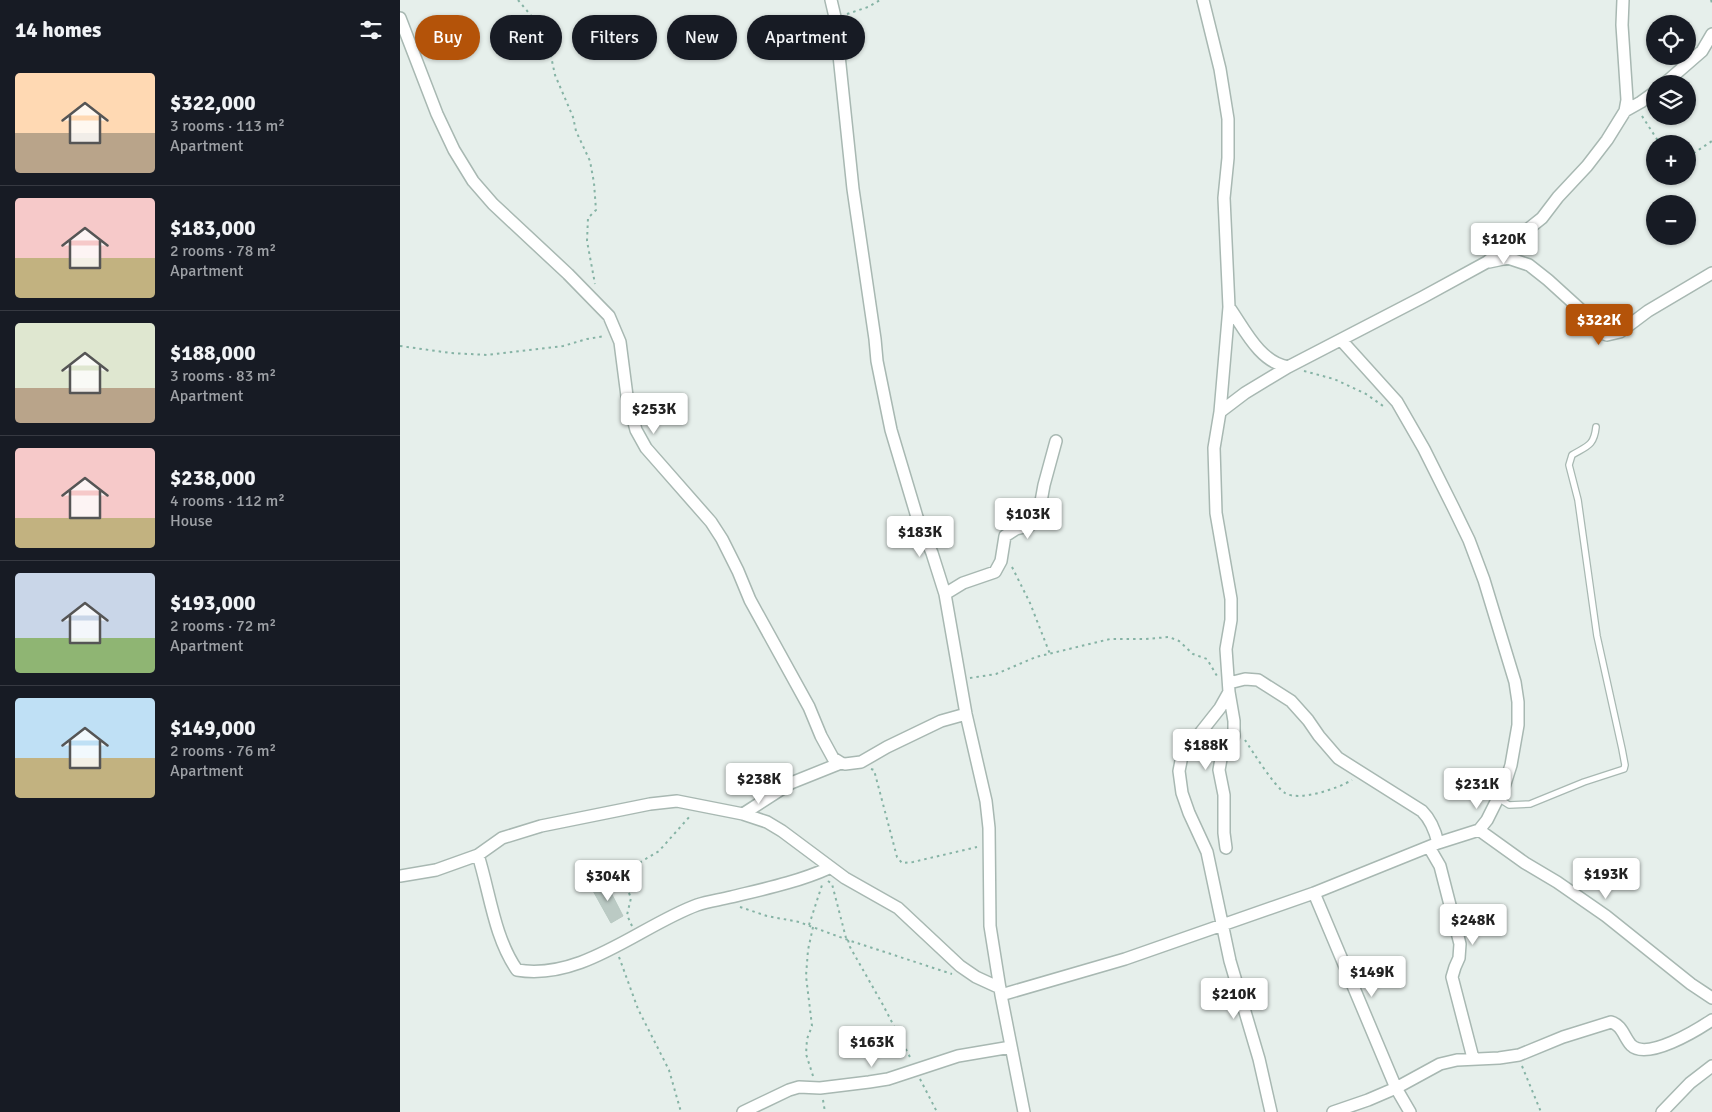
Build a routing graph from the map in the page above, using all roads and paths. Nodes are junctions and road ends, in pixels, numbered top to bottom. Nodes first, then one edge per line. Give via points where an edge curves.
1 (518, 0) edge
2 (831, 0) edge
3 (880, 0) edge
4 (1203, 0) edge
5 (1623, 0) edge
6 (834, 15) edge
7 (844, 15) edge
8 (400, 18) edge
9 (1712, 34) edge
10 (839, 60) edge
11 (1674, 75) edge
12 (1646, 98) edge
13 (1636, 105) junction
14 (1625, 111) junction
15 (1654, 135) edge
16 (1712, 141) edge
17 (1696, 152) edge
18 (1487, 262) junction
19 (1712, 273) edge
20 (596, 285) dead end
21 (1229, 307) junction
22 (617, 334) junction
23 (1341, 340) junction
24 (400, 346) edge
25 (1288, 367) junction
26 (1387, 408) dead end
27 (1220, 412) junction
28 (1596, 427) dead end
29 (1056, 441) dead end
30 (1002, 554) junction
31 (945, 594) junction
32 (1050, 654) junction
33 (960, 678) junction
34 (1229, 688) junction
35 (966, 714) junction
36 (1234, 721) junction
37 (861, 762) junction
38 (841, 764) junction
39 (1363, 774) junction
40 (1498, 798) junction
41 (702, 806) junction
42 (743, 814) junction
43 (1479, 830) junction
44 (989, 844) junction
45 (1434, 845) junction
46 (1226, 848) dead end
47 (478, 855) junction
48 (829, 868) junction
49 (400, 876) edge
50 (1314, 893) junction
51 (724, 899) junction
52 (1223, 924) junction
53 (809, 925) junction
54 (813, 927) junction
55 (637, 934) junction
56 (847, 939) junction
57 (614, 946) junction
58 (954, 975) dead end
59 (1000, 991) junction
60 (1712, 998) edge
61 (1712, 1020) edge
62 (1011, 1047) junction
63 (1519, 1056) junction
64 (1473, 1058) junction
65 (1712, 1066) edge
66 (916, 1069) junction
67 (818, 1088) junction
68 (1396, 1088) junction
69 (681, 1112) edge
70 (743, 1112) edge
71 (937, 1112) edge
72 (1024, 1112) edge
73 (1271, 1112) edge
74 (1333, 1112) edge
75 (1410, 1112) edge
76 (1542, 1112) edge
77 (1662, 1112) edge

1 - 20 path via 548,42 555,75 590,162 596,210 588,218 587,241
2 - 6 street
3 - 7 path
4 - 21 street via 1228,119 1224,198
5 - 14 street
8 - 22 street via 437,114 473,181 609,316
9 - 11 street via 1702,50
10 - 31 street via 853,189 883,395 890,430
12 - 13 street
13 - 14 street
13 - 15 path
14 - 18 street via 1607,140 1542,218
16 - 17 path
18 - 19 street via 1508,258 1529,266 1607,335 1620,332 1648,311
18 - 23 street
21 - 25 street via 1253,342 1281,366
21 - 27 street
22 - 24 path via 563,346 487,355
22 - 38 street via 636,430 646,448 722,539 821,736 833,758
23 - 25 street
23 - 40 street via 1397,402 1453,507 1484,580 1518,702 1518,725 1511,765
25 - 26 path via 1334,379
25 - 27 street
27 - 34 street via 1214,473 1216,513 1231,599 1226,649
28 - 40 lane via 1592,442 1572,455 1570,465 1597,636 1624,769 1530,804 1509,805
29 - 30 street via 1038,518 1029,526 1005,536
30 - 31 street via 999,567 994,572 963,583
30 - 32 path via 1017,576
31 - 33 street
32 - 33 path via 996,674
32 - 34 path via 1110,639 1174,638 1193,654 1207,659
33 - 35 street
34 - 36 street
34 - 39 street via 1245,679 1258,680 1291,701 1338,758
34 - 52 street via 1220,708 1182,756 1179,771 1182,793 1207,852
35 - 37 street via 941,721
35 - 44 street via 986,801
36 - 39 path via 1255,755 1286,794 1316,794
36 - 46 street via 1234,736 1221,759 1219,770 1224,795
37 - 38 street
37 - 44 path via 874,770 896,858 902,863
38 - 42 street via 791,783
39 - 45 street via 1430,818 1435,829
40 - 43 street
41 - 42 street
41 - 47 street via 677,801 565,820 502,838
41 - 55 path via 682,823 659,851 639,863 627,877 625,883 631,898 627,915
42 - 48 street via 782,830
43 - 45 street
43 - 60 street via 1606,916
44 - 59 street via 990,926
45 - 50 street
45 - 64 street via 1458,929 1459,958 1452,977
47 - 49 street via 436,870
47 - 57 street via 494,918 517,970 549,970 593,958
48 - 51 street via 798,880
48 - 59 street via 898,908 960,966
50 - 52 street
50 - 68 street
51 - 53 path via 752,912
51 - 55 street via 697,905
52 - 59 street via 1125,959
52 - 73 street
53 - 54 path
53 - 56 path via 824,878 832,884
54 - 56 path
54 - 67 path via 806,962 812,1026 806,1054
55 - 57 street
56 - 58 path
56 - 66 path
57 - 69 path via 638,1009 669,1070
59 - 62 street
61 - 63 street via 1670,1042 1645,1050 1630,1044 1621,1029 1611,1022 1563,1037
62 - 66 street via 958,1056
62 - 72 street
63 - 64 street
63 - 76 path
64 - 68 street via 1440,1064
65 - 77 street
66 - 67 street via 878,1081
66 - 71 path
67 - 70 street via 789,1090
68 - 74 street
68 - 75 street

